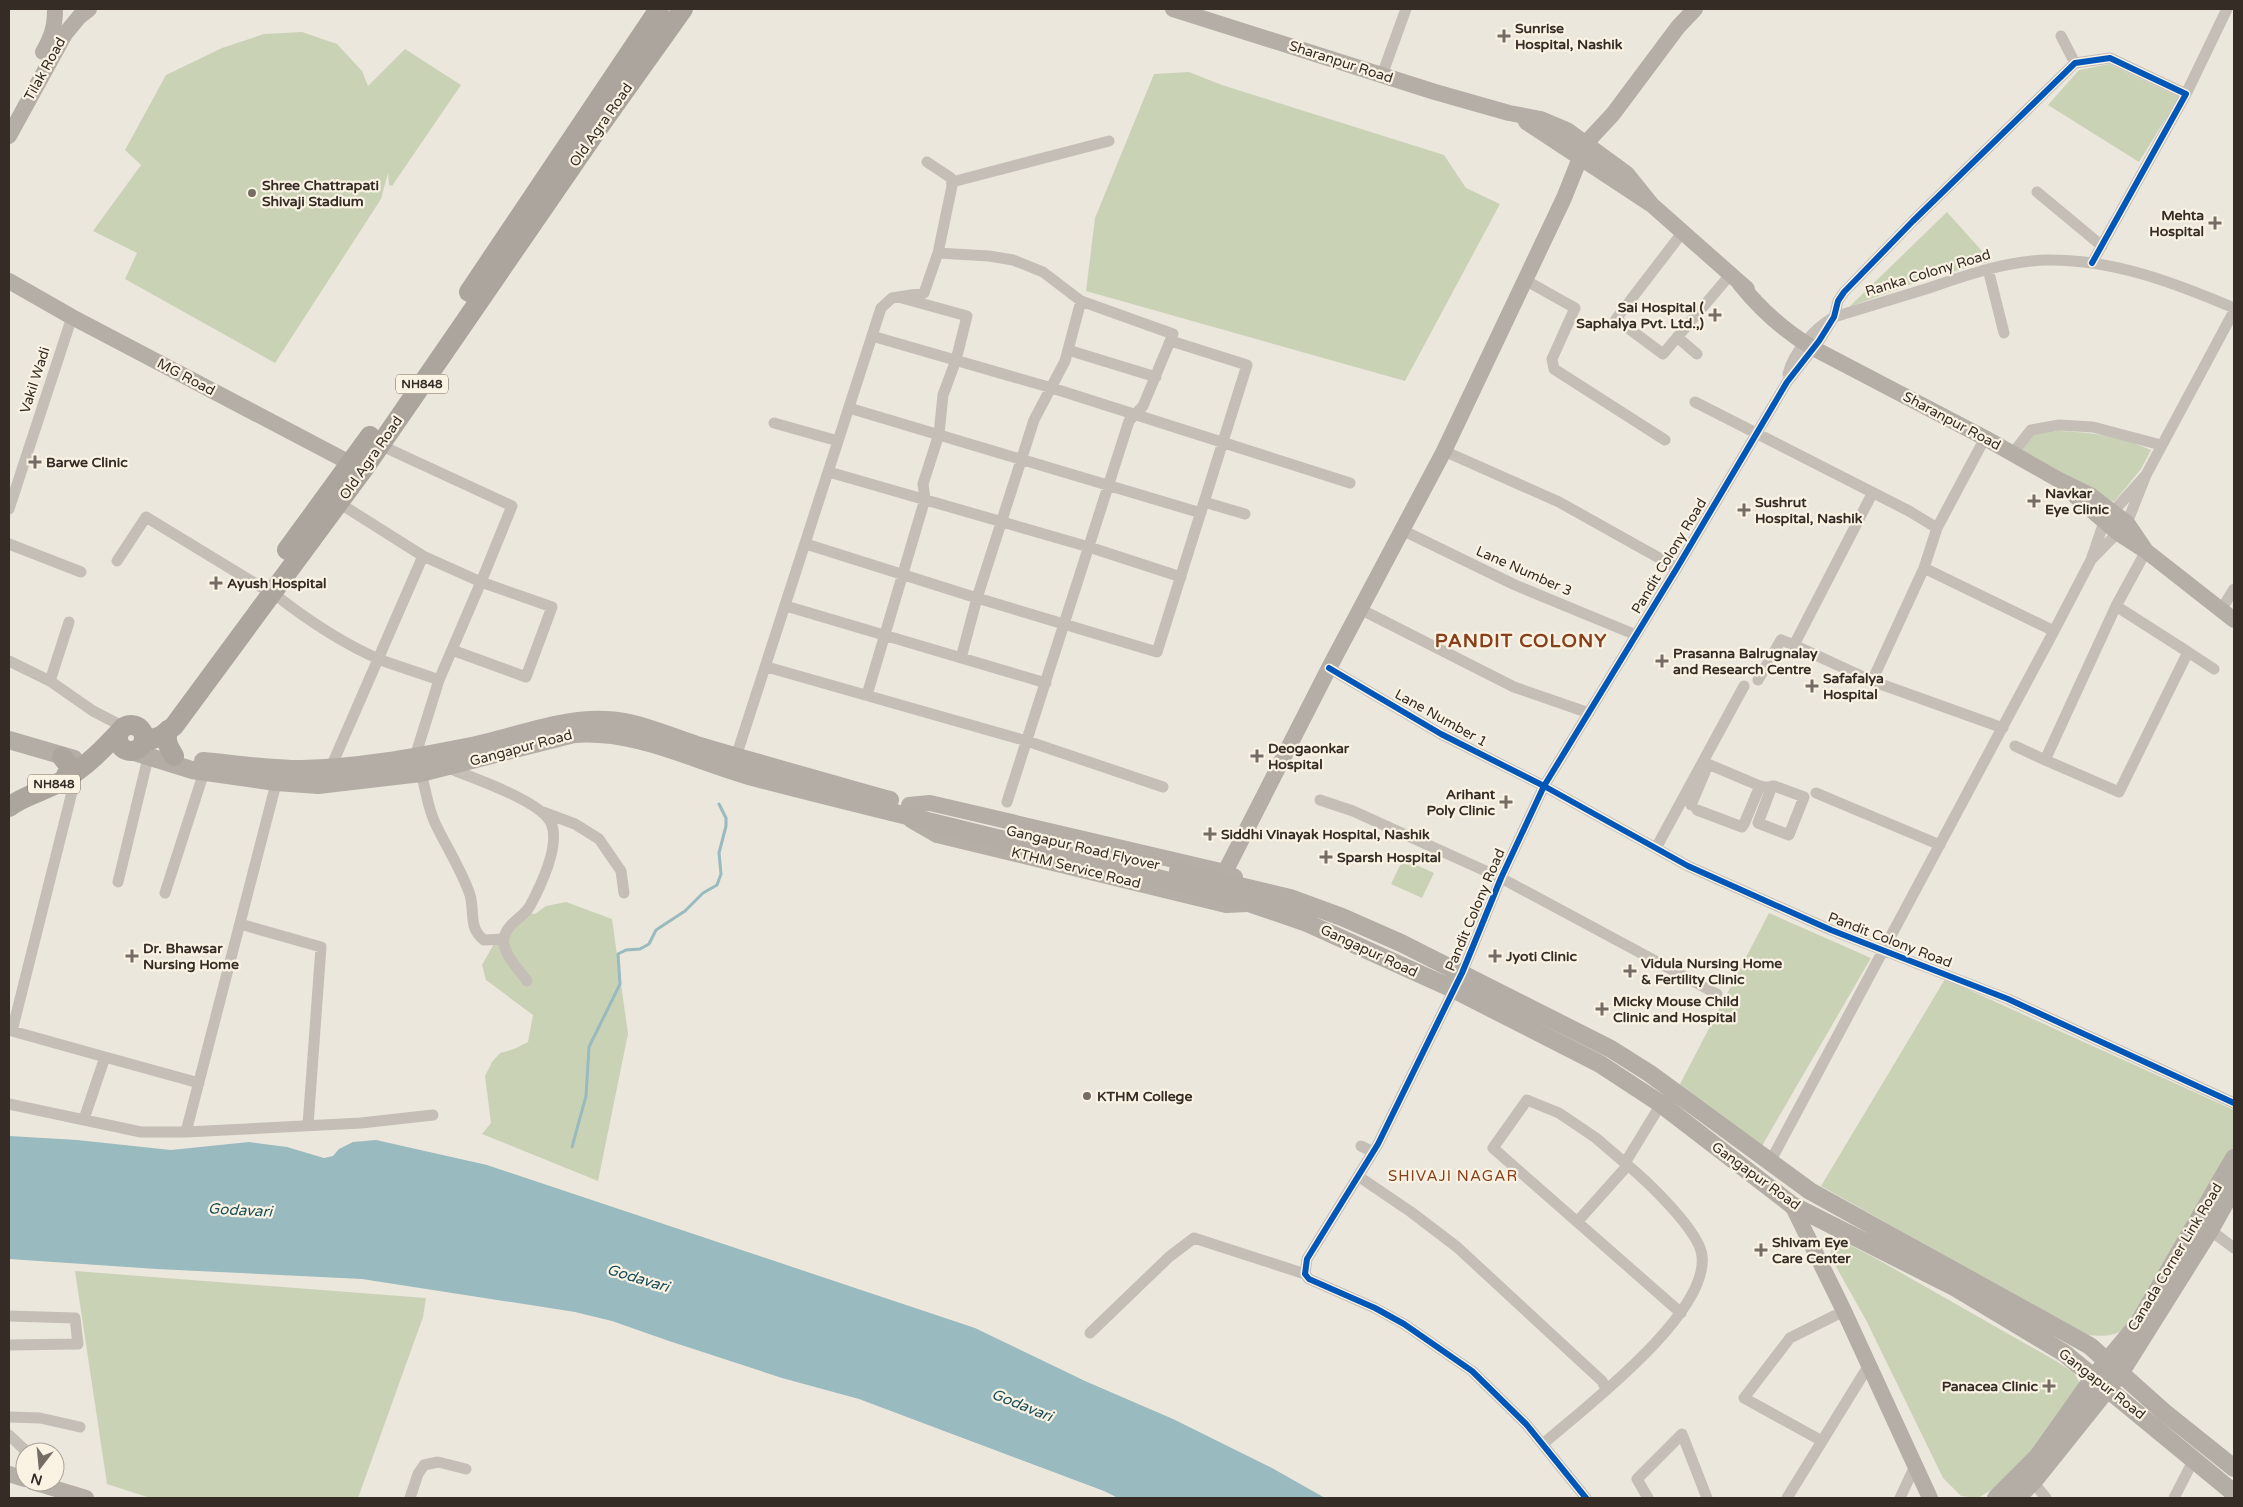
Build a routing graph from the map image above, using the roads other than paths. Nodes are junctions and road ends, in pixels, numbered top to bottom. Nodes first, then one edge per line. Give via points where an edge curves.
1 (55, 9) edge
2 (659, 9) edge
3 (683, 9) edge
4 (1177, 9) edge
5 (1406, 9) edge
6 (1695, 9) edge
7 (2227, 9) edge
8 (85, 10) edge
9 (2061, 36) dead end
10 (2075, 63) junction
11 (1382, 75) junction
12 (2186, 94) junction
13 (9, 112) edge
14 (9, 136) edge
15 (1569, 140) junction
16 (1109, 141) dead end
17 (1592, 156) junction
18 (927, 162) dead end
19 (952, 182) junction
20 (2037, 192) dead end
21 (1682, 232) junction
22 (2102, 246) junction
23 (938, 253) junction
24 (2092, 263) junction
25 (1988, 269) junction
26 (1735, 279) junction
27 (1525, 280) junction
28 (9, 281) edge
29 (897, 297) junction
30 (1081, 301) junction
31 (2234, 309) edge
32 (72, 317) junction
33 (1834, 317) junction
34 (2004, 333) dead end
35 (872, 336) junction
36 (1678, 337) junction
37 (1170, 341) junction
38 (1811, 342) junction
39 (1068, 350) junction
40 (1697, 354) dead end
41 (956, 360) junction
42 (1156, 377) junction
43 (1052, 388) junction
44 (1696, 402) dead end
45 (849, 408) junction
46 (1136, 414) junction
47 (774, 423) dead end
48 (1758, 433) junction
49 (939, 434) junction
50 (1985, 438) junction
51 (1665, 440) dead end
52 (838, 441) junction
53 (1223, 443) junction
54 (380, 445) junction
55 (2161, 445) junction
56 (1444, 451) junction
57 (2013, 453) junction
58 (1021, 458) junction
59 (358, 465) junction
60 (829, 472) junction
61 (2146, 474) junction
62 (1350, 483) dead end
63 (1109, 484) junction
64 (1872, 494) junction
65 (926, 498) junction
66 (339, 503) junction
67 (1202, 508) junction
68 (9, 509) edge
69 (1245, 514) dead end
70 (2109, 517) junction
71 (1001, 522) junction
72 (1938, 528) junction
73 (2122, 528) junction
74 (1402, 530) junction
75 (9, 544) edge
76 (806, 544) junction
77 (1089, 547) junction
78 (2146, 551) junction
79 (423, 556) junction
80 (2090, 560) junction
81 (116, 561) dead end
82 (1677, 568) junction
83 (1924, 568) junction
84 (81, 572) dead end
85 (903, 575) junction
86 (1181, 577) junction
87 (481, 582) junction
88 (2234, 589) edge
89 (267, 590) junction
90 (977, 598) junction
91 (786, 606) junction
92 (2116, 606) junction
93 (1360, 609) junction
94 (2228, 615) edge
95 (68, 622) dead end
96 (1064, 624) junction
97 (2054, 631) junction
98 (885, 635) junction
99 (1636, 635) junction
100 (1794, 644) junction
101 (452, 650) junction
102 (2188, 652) junction
103 (961, 658) junction
104 (380, 659) junction
105 (9, 661) edge
106 (767, 667) junction
107 (1328, 668) junction
108 (2214, 670) dead end
109 (439, 680) junction
110 (1758, 680) dead end
111 (50, 681) junction
112 (1872, 681) junction
113 (1046, 683) junction
114 (1744, 686) dead end
115 (867, 695) junction
116 (1589, 713) junction
117 (2003, 728) junction
118 (168, 730) junction
119 (9, 740) edge
120 (135, 740) junction
121 (1027, 741) junction
122 (2015, 746) dead end
123 (174, 756) junction
124 (2045, 760) junction
125 (1706, 763) junction
126 (734, 764) junction
127 (332, 767) junction
128 (415, 768) junction
129 (448, 768) junction
130 (68, 769) junction
131 (204, 772) junction
132 (278, 775) junction
133 (1699, 778) junction
134 (1544, 786) junction
135 (1760, 786) junction
136 (1772, 786) junction
137 (1163, 787) dead end
138 (1816, 793) dead end
139 (1320, 800) dead end
140 (1007, 802) dead end
141 (9, 807) edge
142 (906, 811) junction
143 (542, 812) junction
144 (1940, 845) junction
145 (1656, 848) junction
146 (1502, 878) junction
147 (118, 882) dead end
148 (1230, 884) junction
149 (165, 892) dead end
150 (624, 893) dead end
151 (1254, 897) junction
152 (240, 924) junction
153 (504, 939) junction
154 (1883, 950) junction
155 (1462, 973) junction
156 (527, 981) dead end
157 (1453, 990) junction
158 (1717, 994) dead end
159 (105, 1057) junction
160 (199, 1083) junction
161 (2234, 1103) edge
162 (9, 1104) edge
163 (1661, 1104) junction
164 (433, 1114) dead end
165 (84, 1118) junction
166 (308, 1125) junction
167 (186, 1132) junction
168 (1361, 1146) dead end
169 (1373, 1152) junction
170 (2234, 1158) edge
171 (1770, 1162) junction
172 (1627, 1164) junction
173 (1358, 1176) junction
174 (2234, 1187) edge
175 (1792, 1205) junction
176 (1577, 1222) junction
177 (2210, 1230) junction
178 (2234, 1248) edge
179 (1305, 1274) junction
180 (1844, 1311) junction
181 (1682, 1313) junction
182 (9, 1316) edge
183 (1090, 1333) dead end
184 (9, 1346) edge
185 (2107, 1360) junction
186 (1869, 1365) junction
187 (2121, 1372) junction
188 (2094, 1377) junction
189 (1606, 1389) junction
190 (2109, 1389) junction
191 (9, 1417) edge
192 (80, 1427) dead end
193 (1822, 1441) junction
194 (1543, 1444) junction
195 (2194, 1459) junction
196 (1915, 1466) junction
197 (2234, 1468) edge
198 (466, 1469) dead end
199 (2034, 1482) junction
200 (65, 1489) edge
201 (2234, 1493) edge
202 (86, 1498) edge
203 (410, 1498) edge
204 (1586, 1498) edge
205 (1648, 1498) edge
206 (1707, 1498) edge
207 (1787, 1498) edge
208 (1900, 1498) edge
209 (1930, 1498) edge
210 (1996, 1498) edge
211 (2016, 1498) edge
212 (2046, 1498) edge
213 (2174, 1498) edge

1 - 13 street, Tilak Road via 55,25 50,40
2 - 59 highway, Old Agra Road / NH848 via 440,335
3 - 54 highway, Old Agra Road / NH848 via 600,124
4 - 11 street, Sharanpur Road
5 - 11 street
6 - 17 street via 1678,26 1613,114
7 - 12 street
8 - 14 street, Tilak Road via 65,34
9 - 10 street
10 - 12 street via 2110,58
10 - 33 street via 1861,274 1838,302
11 - 15 street, Sharanpur Road via 1509,113 1541,119
12 - 22 street
15 - 17 street, Sharanpur Road
15 - 17 street
16 - 19 street
17 - 21 street, Sharanpur Road via 1627,174 1652,206
17 - 27 street via 1564,198
18 - 19 street
19 - 23 street
20 - 22 street
21 - 26 street, Sharanpur Road
21 - 36 street via 1616,319 1663,354
22 - 24 street
23 - 29 street via 924,293
23 - 30 street via 1013,260 1043,272
24 - 25 street, Ranka Colony Road via 2046,260
24 - 31 street, Ranka Colony Road via 2189,288
25 - 33 street, Ranka Colony Road
25 - 34 street
26 - 36 street
26 - 38 street, Sharanpur Road via 1761,310
27 - 51 street via 1575,308 1552,359 1554,369
27 - 56 street
28 - 32 street, MG Road
29 - 35 street via 880,308
29 - 41 street via 967,316
30 - 37 street via 1173,334
30 - 39 street
31 - 55 street
32 - 59 street, MG Road
32 - 68 street, Vakil Wadi
33 - 38 street, Ranka Colony Road via 1823,323
35 - 41 street
35 - 45 street
36 - 40 street
37 - 42 street
37 - 53 street via 1247,365
38 - 48 street, Pandit Colony Road
38 - 50 street, Sharanpur Road via 1830,359
39 - 42 street
39 - 43 street
41 - 43 street
41 - 49 street via 943,396
42 - 46 street
43 - 46 street
43 - 58 street via 1034,420
44 - 48 street
45 - 49 street
45 - 52 street
46 - 53 street
46 - 63 street via 1129,421
47 - 52 street
48 - 64 street
48 - 82 street, Pandit Colony Road
49 - 58 street
49 - 65 street via 923,484
50 - 57 street, Sharanpur Road
50 - 72 street
52 - 60 street
53 - 62 street
53 - 67 street
54 - 59 highway, Old Agra Road / NH848
54 - 87 street via 512,506
55 - 57 street via 2093,427 2059,425 2030,430
55 - 61 street
56 - 74 street
56 - 82 street via 1559,502
57 - 70 street, Sharanpur Road via 2059,480
58 - 63 street
58 - 71 street
59 - 66 highway, Old Agra Road / NH848
59 - 89 highway, Old Agra Road / NH848
60 - 65 street
60 - 76 street
61 - 70 street
61 - 73 street
63 - 67 street
63 - 77 street
64 - 72 street
64 - 100 street
65 - 71 street
65 - 85 street
66 - 79 street
66 - 89 highway, Old Agra Road / NH848
67 - 69 street
67 - 86 street
70 - 73 street, Sharanpur Road
70 - 80 street
71 - 77 street
71 - 90 street
72 - 83 street
73 - 78 street, Sharanpur Road
73 - 80 street
74 - 93 street
74 - 99 street, Lane Number 3 via 1515,585
75 - 84 street
76 - 85 street
76 - 91 street
77 - 86 street
77 - 96 street
78 - 92 street
78 - 94 street, Sharanpur Road
79 - 87 street
79 - 104 street
80 - 97 street
81 - 89 street via 146,518
82 - 99 street, Pandit Colony Road
83 - 97 street
83 - 112 street
85 - 90 street
85 - 98 street
86 - 96 street via 1157,652
87 - 101 street
87 - 101 street via 552,607 526,677
88 - 94 street
89 - 104 street via 307,619
89 - 118 highway, Old Agra Road / NH848 via 174,726
89 - 120 highway, Old Agra Road / NH848 via 165,718
90 - 96 street
90 - 103 street
91 - 98 street
91 - 106 street
92 - 102 street
92 - 124 street
93 - 107 street
93 - 116 street via 1514,687
95 - 111 street
96 - 113 street
97 - 117 street
98 - 103 street
98 - 115 street
99 - 116 street, Pandit Colony Road
100 - 110 street via 1781,640
100 - 112 street
101 - 109 street
102 - 108 street
102 - 124 street via 2119,792
103 - 113 street
104 - 109 street
104 - 127 street
105 - 111 street
106 - 115 street
106 - 126 street
107 - 134 street, Lane Number 1 via 1441,734
107 - 148 street
109 - 128 street
111 - 120 street
112 - 117 street
113 - 121 street
114 - 125 street
115 - 121 street
116 - 134 street, Pandit Colony Road
117 - 144 street
118 - 120 highway, Old Agra Road / NH848
118 - 123 highway via 166,739
119 - 130 main road
120 - 123 main road, Gangapur Road
120 - 130 highway, Old Agra Road / NH848
120 - 131 main road, Gangapur Road
120 - 147 street
121 - 137 street
121 - 140 street
122 - 124 street
123 - 132 main road, Gangapur Road
125 - 133 street
125 - 135 street
126 - 128 main road, Gangapur Road via 649,728 609,720 590,720 559,723 473,746
126 - 129 main road, Gangapur Road via 598,732 574,734
126 - 142 main road, Gangapur Road
127 - 128 main road, Gangapur Road
127 - 132 main road, Gangapur Road
128 - 129 main road, Gangapur Road
128 - 132 main road, Gangapur Road via 318,785
128 - 153 street via 435,825 469,893 476,934 484,940
129 - 143 street via 510,794
130 - 141 highway, Old Agra Road / NH848
130 - 159 street via 12,1031
131 - 132 main road, Gangapur Road
131 - 149 street
132 - 152 street
133 - 135 street via 1694,807 1742,827
133 - 145 street
134 - 145 street, Pandit Colony Road
134 - 146 street, Pandit Colony Road
135 - 136 street
136 - 136 street via 1758,823 1789,836 1804,797
138 - 144 street
139 - 146 street via 1353,811
142 - 148 main road, Gangapur Road Flyover
142 - 148 street, KTHM Service Road via 930,803
142 - 151 street, KTHM Service Road via 937,835 1226,905
143 - 150 street via 575,824 598,839 621,871
143 - 153 street via 551,823 553,835 548,863 539,890 526,913 508,928
144 - 154 street
145 - 154 street, Pandit Colony Road via 1688,866
146 - 155 street, Pandit Colony Road
146 - 158 street
148 - 151 main road, Gangapur Road Flyover
148 - 151 street, KTHM Service Road
151 - 155 main road, Gangapur Road via 1290,898 1342,917
151 - 157 main road, Gangapur Road
152 - 160 street
152 - 166 street via 322,947
153 - 156 street via 506,948
154 - 161 street, Pandit Colony Road via 2008,999
154 - 171 street
155 - 157 street, Pandit Colony Road
155 - 171 main road, Gangapur Road via 1611,1049
157 - 163 main road, Gangapur Road via 1600,1064
157 - 169 street, Pandit Colony Road
159 - 160 street
159 - 165 street
160 - 167 street
162 - 165 street
163 - 172 street
163 - 175 main road, Gangapur Road
164 - 166 street via 360,1123
165 - 167 street via 141,1132
166 - 167 street
168 - 169 street
169 - 173 street, Pandit Colony Road
170 - 185 main road, Canada Corner Link Road via 2138,1324
171 - 185 main road, Gangapur Road via 1810,1190 2090,1346
172 - 176 street
172 - 176 street via 1558,1113 1527,1100 1493,1148
172 - 181 street via 1644,1178 1694,1235 1702,1255 1701,1272
173 - 179 street, Pandit Colony Road via 1308,1259
173 - 189 street via 1457,1247 1602,1381
174 - 177 main road, Canada Corner Link Road
175 - 180 street
175 - 188 main road, Gangapur Road via 1956,1288 2064,1353
176 - 181 street
177 - 178 street
177 - 187 main road, Canada Corner Link Road
179 - 183 street via 1194,1238 1169,1257
179 - 194 street via 1308,1279 1404,1324 1472,1371
180 - 186 street
180 - 193 street via 1790,1338 1744,1398
181 - 189 street via 1633,1366
182 - 184 street via 75,1318 78,1344
185 - 187 main road, Gangapur Road
185 - 188 main road, Canada Corner Link Road
186 - 193 street
186 - 196 street
187 - 190 main road, Canada Corner Link Road
187 - 197 main road, Gangapur Road via 2164,1412
188 - 190 main road, Gangapur Road
188 - 210 main road, Canada Corner Link Road via 2038,1456
189 - 194 street
190 - 195 main road, Gangapur Road
190 - 199 main road, Canada Corner Link Road
191 - 192 street via 40,1418
193 - 207 street
194 - 204 street
195 - 201 main road, Gangapur Road
195 - 213 street
196 - 208 street
196 - 209 street
198 - 203 street via 438,1462 424,1465
199 - 211 main road, Canada Corner Link Road
199 - 212 street
200 - 202 street
205 - 206 street via 1637,1478 1682,1434

